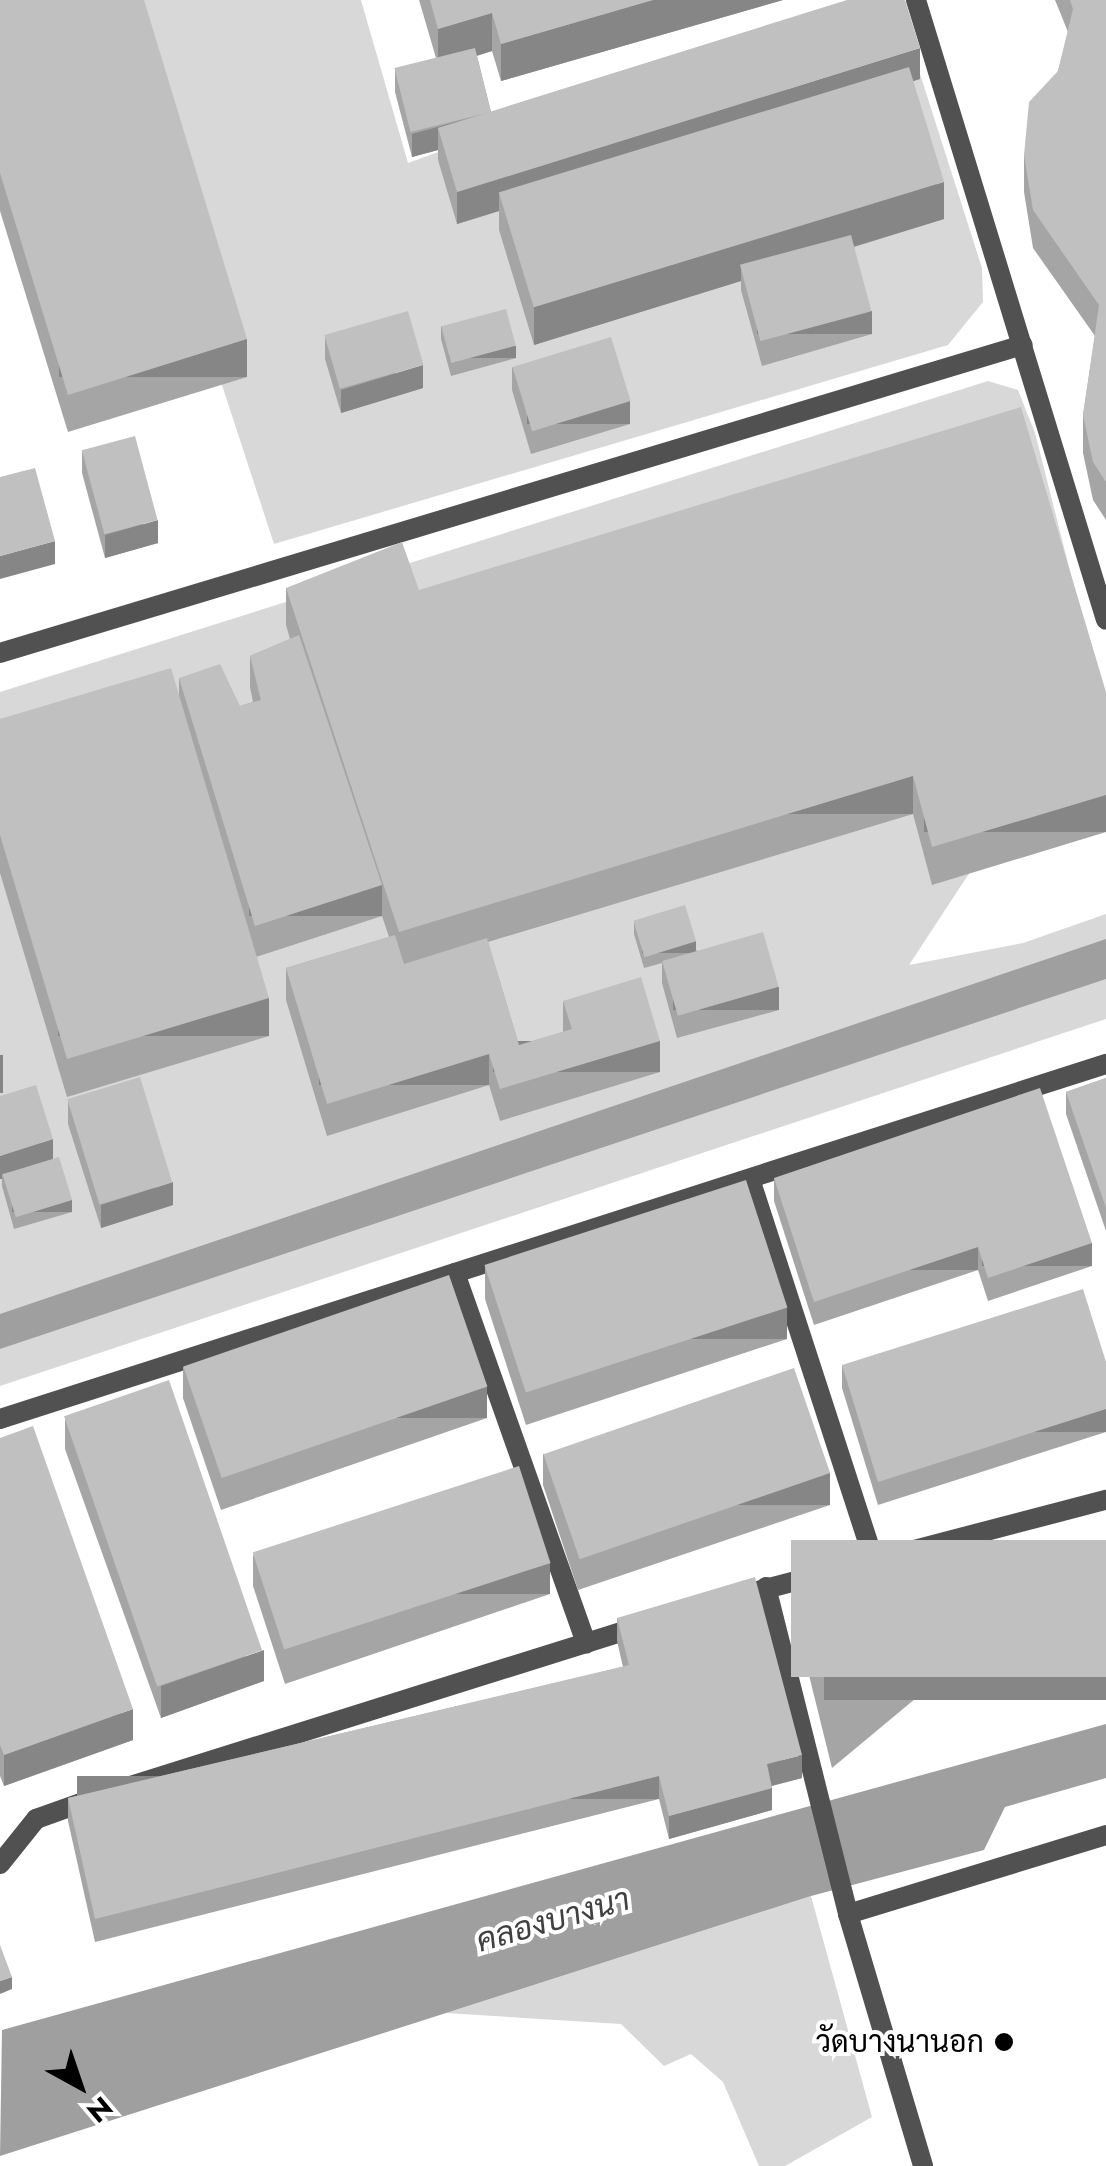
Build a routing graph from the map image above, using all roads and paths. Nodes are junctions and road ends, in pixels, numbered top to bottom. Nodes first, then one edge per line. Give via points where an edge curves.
1 (916, 0) edge
2 (1023, 346) junction
3 (1106, 620) edge
4 (0, 653) edge
5 (1106, 1064) edge
6 (750, 1179) junction
7 (455, 1273) junction
8 (0, 1420) edge
9 (1106, 1500) edge
10 (875, 1564) junction
11 (766, 1587) junction
12 (712, 1604) edge
13 (658, 1621) edge
14 (586, 1643) junction
15 (1106, 1834) edge
16 (0, 1864) edge
17 (846, 1906) junction
18 (923, 2166) edge

1 - 2 street
2 - 3 street
2 - 4 street
5 - 6 street
6 - 7 street
6 - 10 street
7 - 8 street
7 - 14 street
9 - 10 street
10 - 11 street
11 - 12 street
11 - 17 street
13 - 14 street
14 - 16 street via 36,1819
15 - 17 street
17 - 18 street

